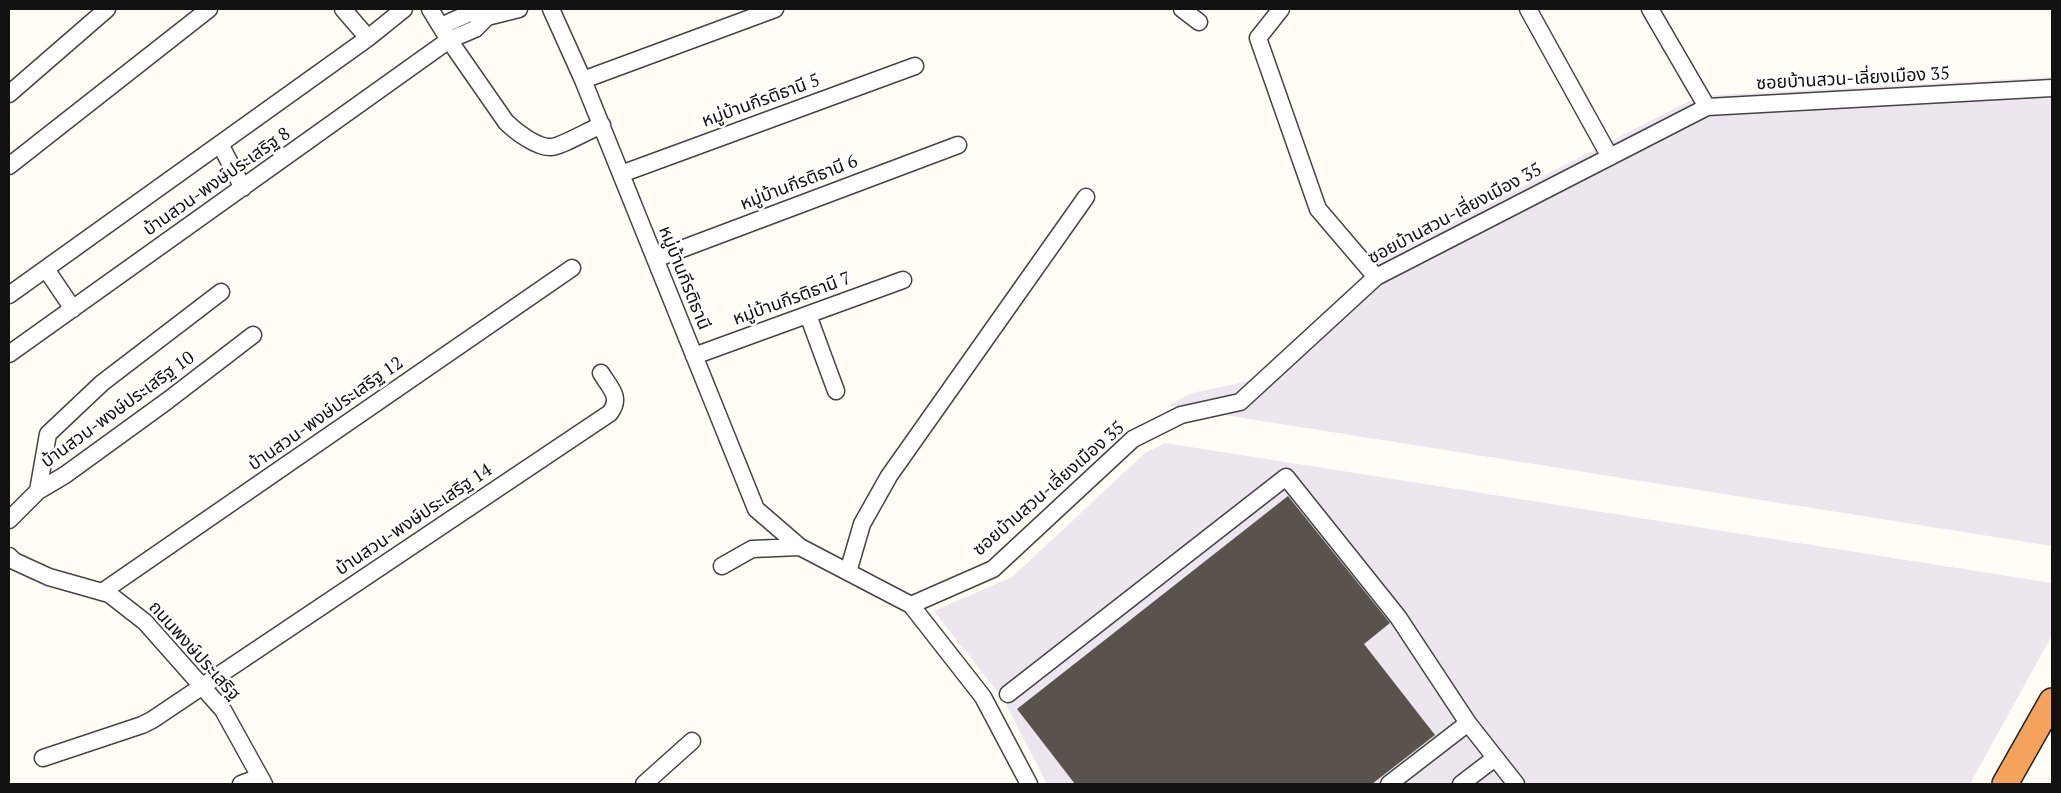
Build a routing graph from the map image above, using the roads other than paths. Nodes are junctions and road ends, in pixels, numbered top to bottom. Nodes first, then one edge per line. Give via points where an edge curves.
1 (107, 9) edge
2 (209, 9) edge
3 (343, 9) edge
4 (404, 9) edge
5 (430, 9) edge
6 (519, 9) edge
7 (552, 9) edge
8 (775, 9) edge
9 (1182, 9) edge
10 (1281, 9) edge
11 (1528, 9) edge
12 (1650, 9) edge
13 (485, 13) edge
14 (1199, 22) dead end
15 (445, 33) junction
16 (368, 38) junction
17 (915, 66) dead end
18 (583, 80) junction
19 (2052, 88) edge
20 (9, 94) edge
21 (1706, 107) junction
22 (602, 125) junction
23 (220, 144) junction
24 (958, 145) dead end
25 (1610, 157) junction
26 (9, 166) edge
27 (621, 174) junction
28 (243, 188) junction
29 (1086, 197) dead end
30 (655, 259) junction
31 (572, 268) dead end
32 (46, 269) junction
33 (1376, 277) junction
34 (903, 280) dead end
35 (221, 292) dead end
36 (9, 295) edge
37 (73, 309) junction
38 (808, 315) junction
39 (253, 335) dead end
40 (9, 354) edge
41 (694, 356) junction
42 (601, 373) dead end
43 (836, 391) dead end
44 (38, 491) junction
45 (9, 520) edge
46 (800, 547) junction
47 (9, 556) edge
48 (722, 566) dead end
49 (848, 572) junction
50 (102, 592) junction
51 (911, 605) junction
52 (202, 685) junction
53 (1008, 694) dead end
54 (2052, 701) edge
55 (1468, 723) junction
56 (692, 741) dead end
57 (43, 758) dead end
58 (1495, 758) junction
59 (262, 780) edge
60 (242, 784) edge
61 (644, 784) edge
62 (1029, 784) edge
63 (1389, 784) edge
64 (1461, 784) edge
65 (1516, 784) edge
66 (2005, 784) edge

1 - 20 street
2 - 26 street
3 - 16 street
4 - 16 street
5 - 15 street
6 - 13 street
7 - 18 street, หมู่บ้านกีรติธานี
8 - 18 street
9 - 14 street
10 - 33 street via 1258,38 1318,209
11 - 25 street
12 - 21 street
13 - 15 street via 476,28
15 - 22 street via 516,132 552,147
15 - 28 street, บ้านสวน-พงษ์ประเสริฐ 8
16 - 23 street
17 - 27 street, หมู่บ้านกีรติธานี 5
18 - 22 street, หมู่บ้านกีรติธานี
19 - 21 street, ซอยบ้านสวน-เลี่ยงเมือง 35
21 - 25 street, ซอยบ้านสวน-เลี่ยงเมือง 35
22 - 27 street, หมู่บ้านกีรติธานี
23 - 28 street
23 - 32 street
24 - 30 street, หมู่บ้านกีรติธานี 6
25 - 33 street, ซอยบ้านสวน-เลี่ยงเมือง 35
27 - 30 street, หมู่บ้านกีรติธานี
28 - 37 street, บ้านสวน-พงษ์ประเสริฐ 8
29 - 49 street via 889,476 862,524
30 - 41 street, หมู่บ้านกีรติธานี
31 - 50 street, บ้านสวน-พงษ์ประเสริฐ 12
32 - 36 street
32 - 37 street
33 - 51 street, ซอยบ้านสวน-เลี่ยงเมือง 35 via 1240,402 1181,415 1132,439 993,569
34 - 38 street, หมู่บ้านกีรติธานี 7
35 - 44 street via 102,383 48,434
37 - 40 street, บ้านสวน-พงษ์ประเสริฐ 8
38 - 41 street, หมู่บ้านกีรติธานี 7
38 - 43 street
39 - 44 street, บ้านสวน-พงษ์ประเสริฐ 10 via 89,458
41 - 46 street, หมู่บ้านกีรติธานี via 756,509
42 - 52 street, บ้านสวน-พงษ์ประเสริฐ 14 via 616,397 616,405 610,413
44 - 45 street, บ้านสวน-พงษ์ประเสริฐ 10
46 - 48 street via 752,549
46 - 49 street, หมู่บ้านกีรติธานี
47 - 50 street, ถนนพงษ์ประเสริฐ via 49,576
49 - 51 street, หมู่บ้านกีรติธานี
50 - 52 street, ถนนพงษ์ประเสริฐ via 145,622
51 - 62 street via 983,697
52 - 57 street via 142,725
52 - 59 street, ถนนพงษ์ประเสริฐ via 223,710
53 - 55 street via 1286,477 1398,617
54 - 66 highway
55 - 58 street
55 - 63 street
56 - 61 street
58 - 64 street
58 - 65 street
59 - 60 street

